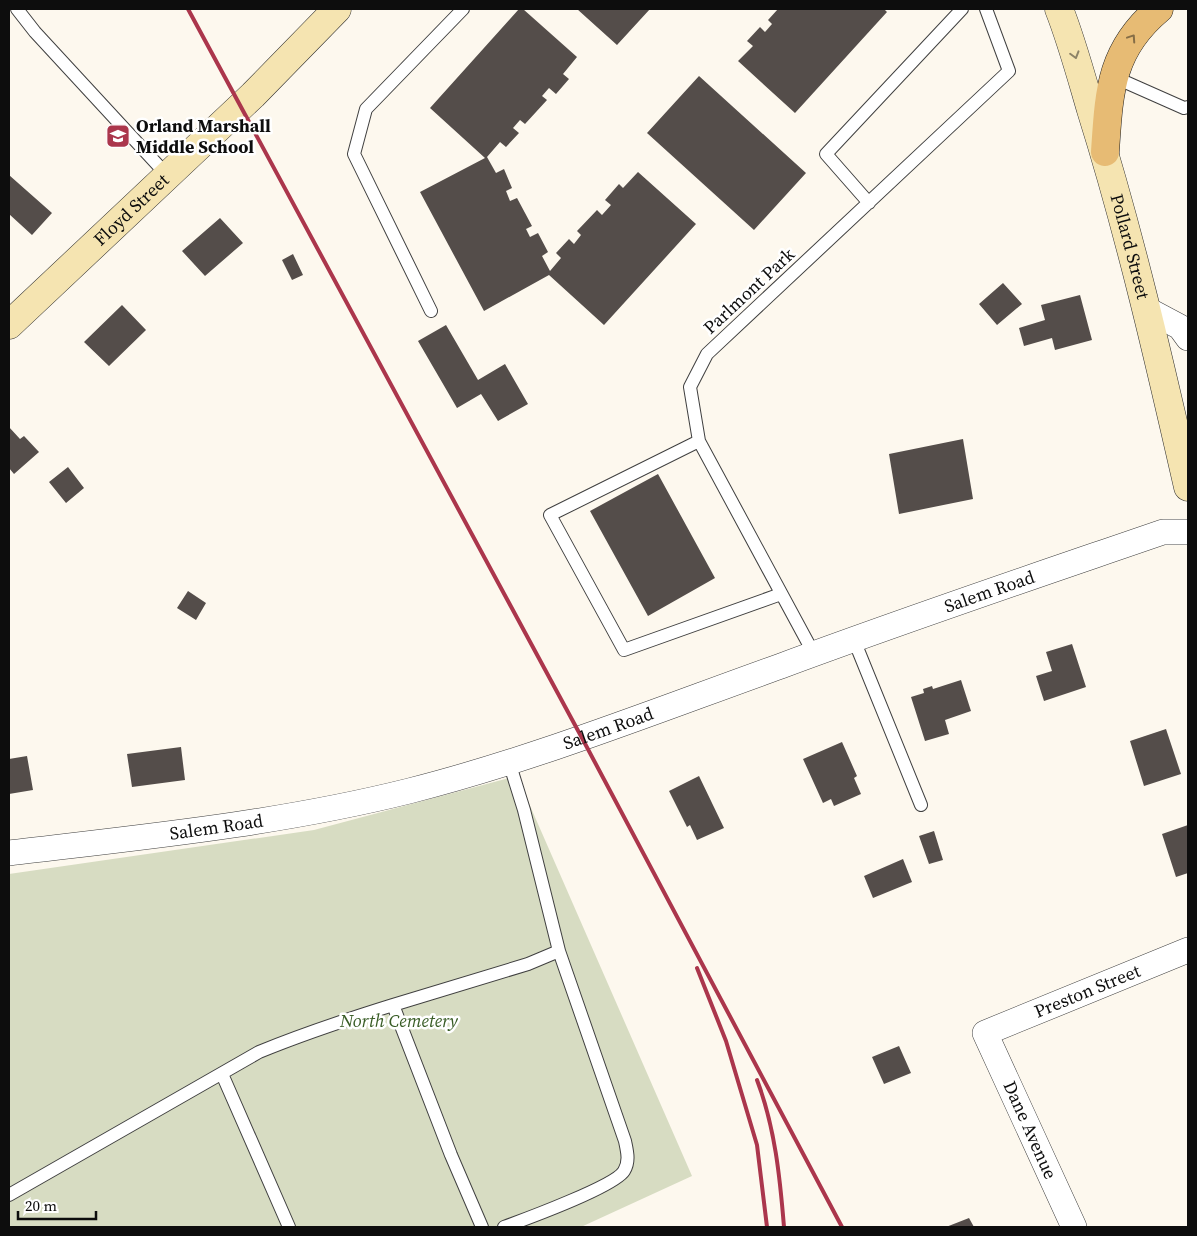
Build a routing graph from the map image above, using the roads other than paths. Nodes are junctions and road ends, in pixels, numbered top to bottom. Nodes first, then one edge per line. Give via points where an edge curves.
1 (17, 9) edge
2 (337, 9) edge
3 (463, 9) edge
4 (962, 9) edge
5 (986, 9) edge
6 (1059, 9) edge
7 (1159, 9) edge
8 (1114, 77) junction
9 (1188, 107) edge
10 (1105, 152) junction
11 (167, 175) junction
12 (869, 202) junction
13 (1148, 310) junction
14 (430, 311) dead end
15 (9, 325) edge
16 (1188, 338) edge
17 (699, 441) junction
18 (1188, 487) edge
19 (1188, 532) edge
20 (781, 594) junction
21 (854, 640) junction
22 (814, 654) junction
23 (509, 762) junction
24 (921, 805) dead end
25 (9, 853) edge
26 (1188, 950) edge
27 (558, 951) junction
28 (394, 1005) junction
29 (985, 1033) joint
30 (222, 1074) junction
31 (9, 1195) edge
32 (289, 1227) edge
33 (482, 1227) edge
34 (504, 1227) edge
35 (1074, 1227) edge

1 - 11 lane
2 - 11 main road, Floyd Street via 253,95
3 - 14 lane via 366,109 354,154
4 - 12 lane via 826,154
5 - 12 lane, Parlmont Park via 1009,70
6 -> 10 main road, Pollard Street
8 -> 7 main road via 1118,61 1130,40 1143,22
8 - 9 lane
8 - 10 main road
10 - 13 main road, Pollard Street
11 - 15 main road, Floyd Street
12 - 17 lane, Parlmont Park via 707,354 690,387
13 - 16 street via 1180,327
13 - 18 main road, Pollard Street
17 - 20 lane, Parlmont Park
17 - 20 lane via 550,515 624,650
19 - 21 street, Salem Road via 1163,532
20 - 22 lane, Parlmont Park
21 - 22 street, Salem Road
21 - 24 lane
22 - 23 street, Salem Road
23 - 25 street, Salem Road via 340,807 252,823
23 - 27 lane
26 - 29 street, Preston Street
27 - 28 lane via 528,964
27 - 34 lane via 625,1141 628,1161 624,1173 611,1182
28 - 30 lane via 259,1052
28 - 33 lane
29 - 35 street, Dane Avenue
30 - 31 lane
30 - 32 lane

